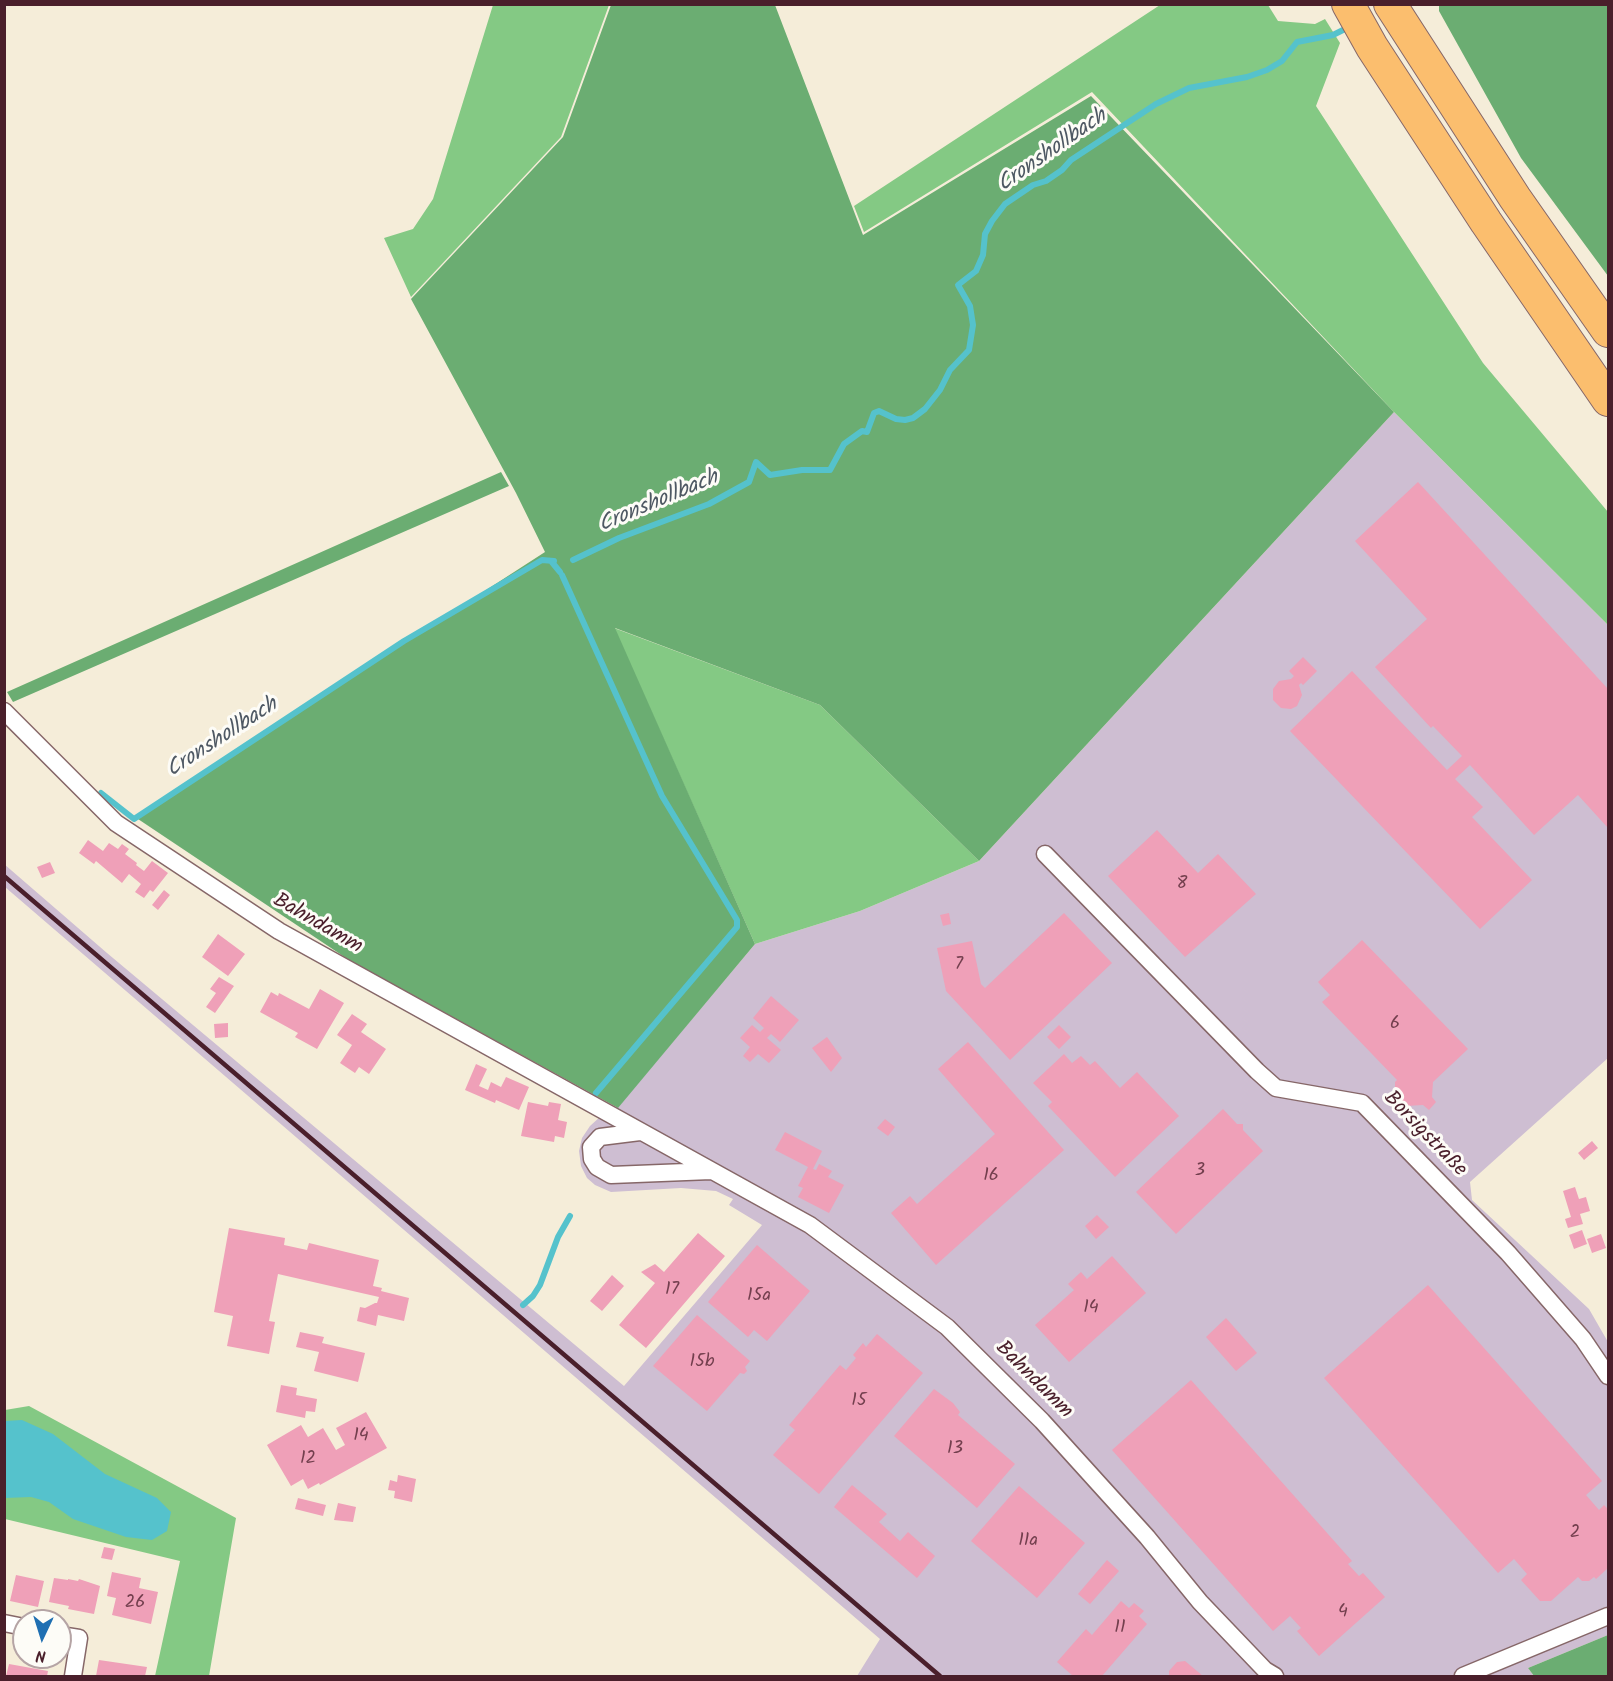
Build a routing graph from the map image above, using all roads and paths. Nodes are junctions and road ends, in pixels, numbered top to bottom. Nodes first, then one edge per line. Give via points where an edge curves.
1 (1348, 4) edge
2 (1398, 17) edge
3 (1608, 331) edge
4 (1608, 400) edge
5 (4, 711) edge
6 (1046, 854) dead end
7 (640, 1132) junction
8 (712, 1171) junction
9 (1608, 1376) edge
10 (1608, 1616) edge
11 (72, 1637) edge
12 (73, 1677) edge
13 (1275, 1677) edge
14 (1463, 1677) edge

1 - 4 highway via 1486,222
2 - 3 highway via 1515,198
5 - 7 street, Bahndamm via 116,823 279,932
6 - 9 street, Borsigstraße via 1276,1088 1362,1103 1508,1253 1583,1339
7 - 8 street, Bahndamm
7 - 8 street via 600,1137 591,1147 597,1167 611,1175
8 - 13 street, Bahndamm via 810,1225 947,1327 1042,1421 1200,1602
10 - 14 street
11 - 12 street via 79,1638

